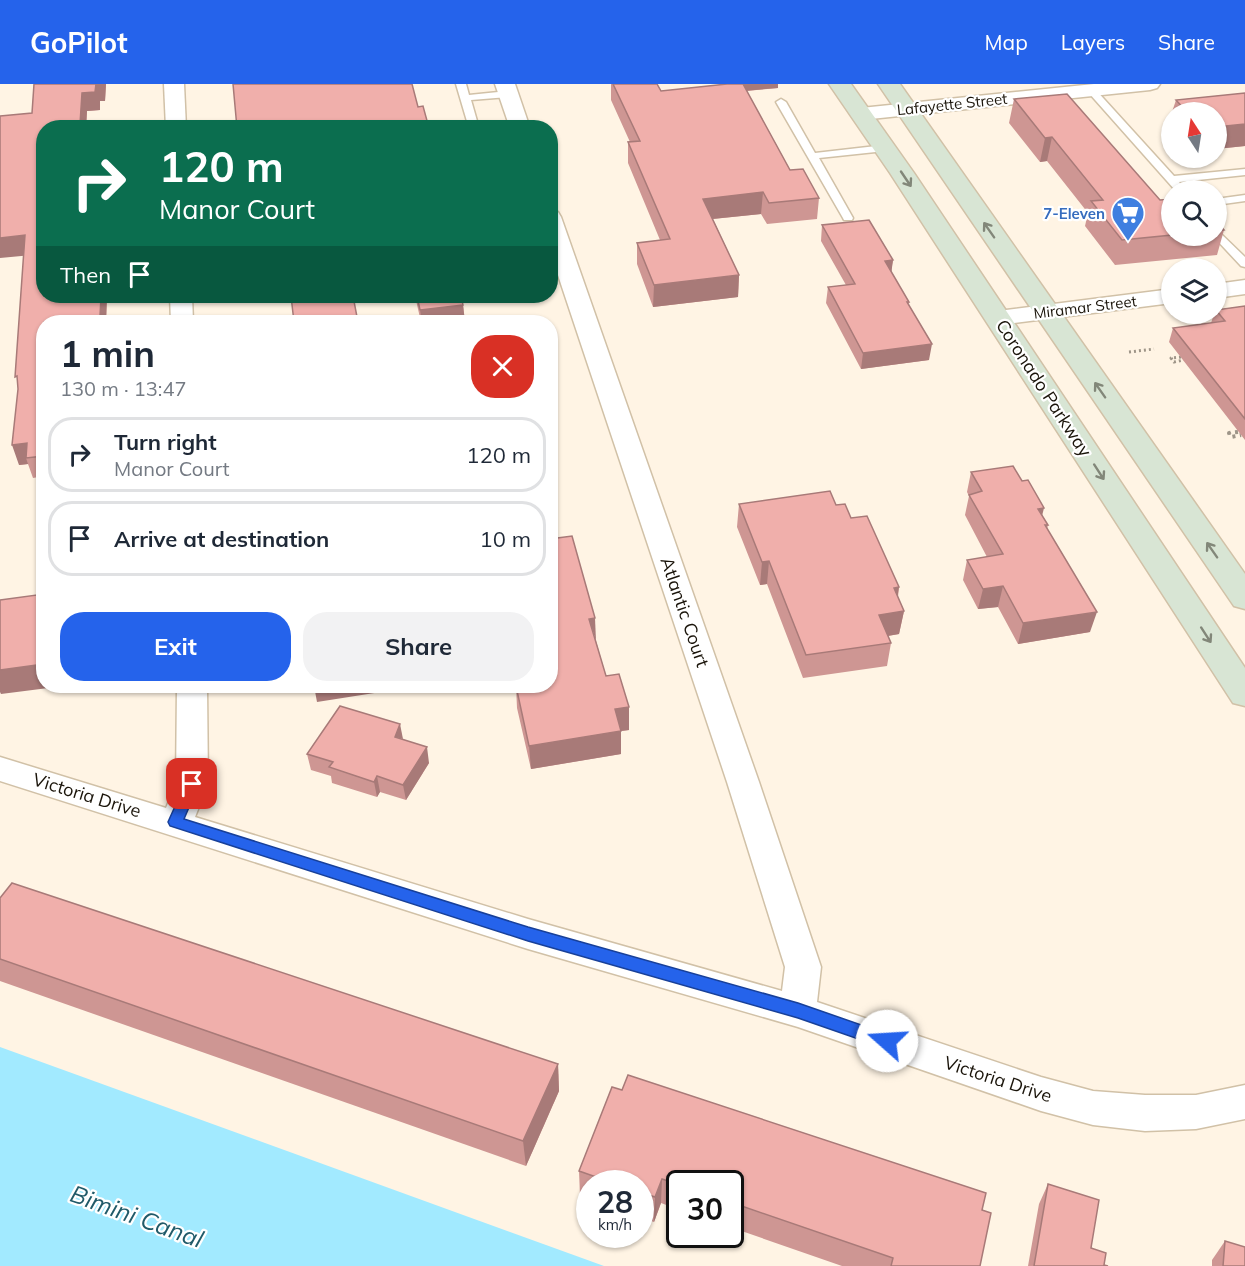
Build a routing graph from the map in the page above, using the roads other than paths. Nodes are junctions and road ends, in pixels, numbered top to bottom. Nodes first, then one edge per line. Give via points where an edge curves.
1 (174, 84) edge
2 (461, 84) edge
3 (840, 84) edge
4 (889, 84) edge
5 (1150, 84) edge
6 (1082, 88) edge
7 (507, 89) edge
8 (465, 98) junction
9 (781, 102) dead end
10 (906, 109) junction
11 (861, 114) junction
12 (176, 120) edge
13 (472, 120) edge
14 (517, 120) edge
15 (885, 148) junction
16 (813, 156) junction
17 (1245, 172) edge
18 (1170, 180) joint
19 (1245, 198) edge
20 (1227, 200) edge
21 (848, 218) dead end
22 (558, 240) edge
23 (1227, 244) edge
24 (1245, 264) edge
25 (1245, 287) edge
26 (1227, 289) edge
27 (1161, 297) edge
28 (1046, 312) junction
29 (998, 318) junction
30 (1245, 598) edge
31 (192, 693) edge
32 (1245, 694) edge
33 (0, 769) edge
34 (176, 822) junction
35 (798, 1011) junction
36 (1245, 1102) edge

1 - 12 street
2 - 8 lane
3 - 11 street, Coronado Parkway
4 - 10 street
5 - 6 street, Lafayette Street
6 - 10 street, Lafayette Street
6 - 18 lane
7 - 8 lane
7 - 14 street
8 - 13 lane
9 - 16 lane
10 - 11 street, Lafayette Street
28 -> 10 street
11 - 15 street, Coronado Parkway
15 - 16 lane
15 -> 29 street, Coronado Parkway
16 - 21 lane
17 - 18 lane
19 - 20 lane
22 - 35 street, Atlantic Court via 803,967
23 - 24 lane
25 - 26 street
27 - 28 street, Miramar Street
28 - 29 street, Miramar Street
30 -> 28 street
29 -> 32 street, Coronado Parkway
31 - 34 street via 192,784
33 - 34 street, Victoria Drive
34 - 35 street, Victoria Drive via 528,934
35 - 36 street, Victoria Drive via 1093,1108 1196,1112

